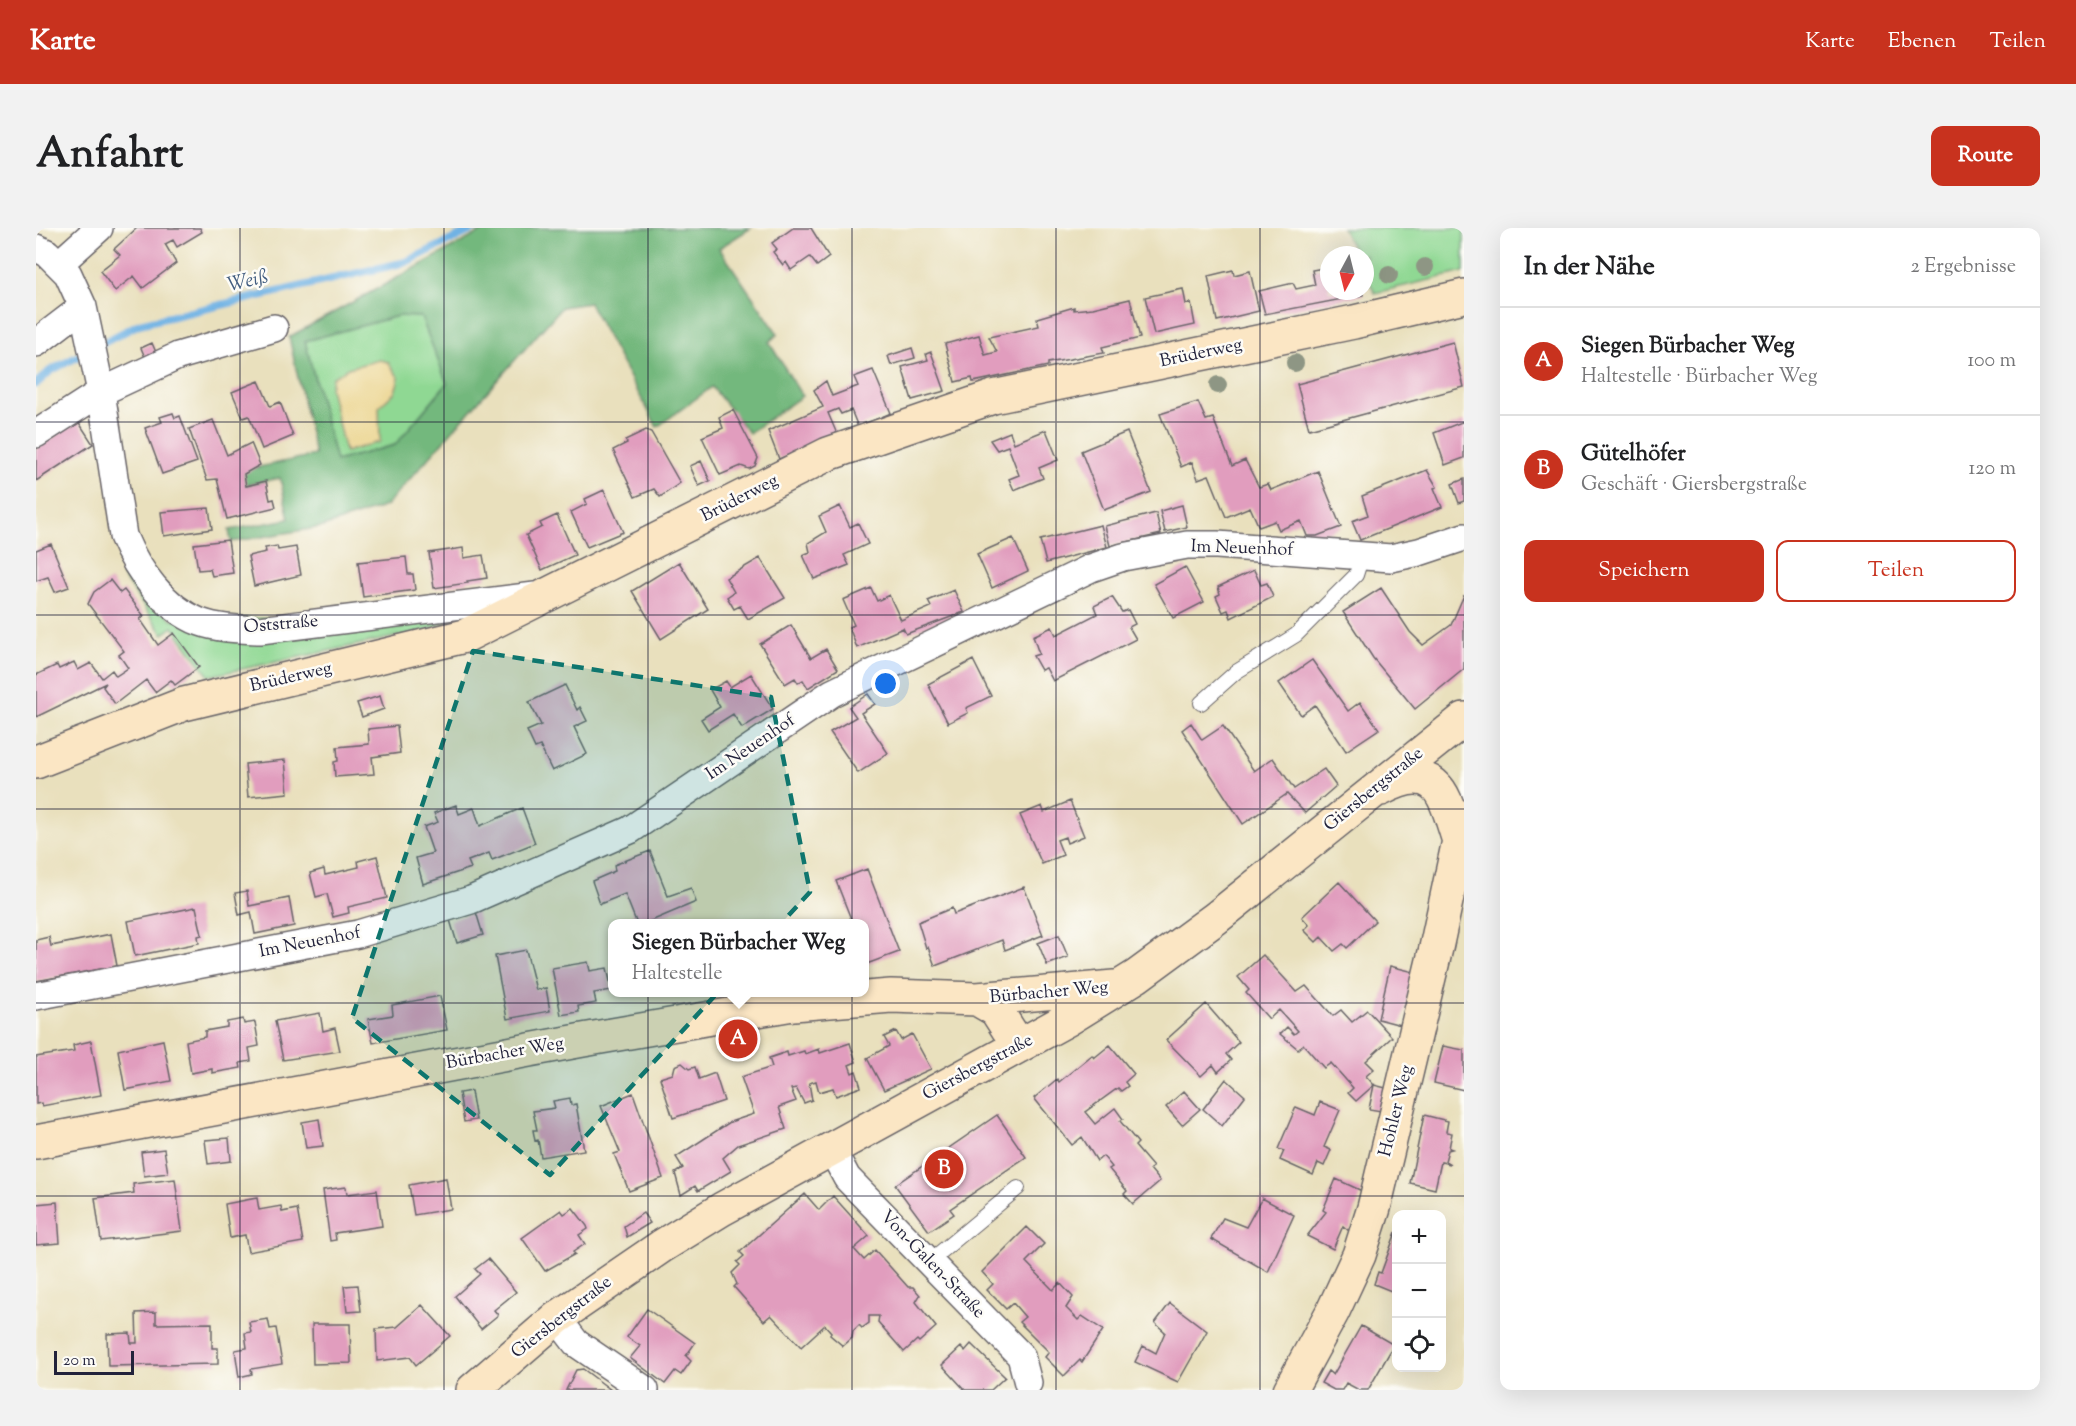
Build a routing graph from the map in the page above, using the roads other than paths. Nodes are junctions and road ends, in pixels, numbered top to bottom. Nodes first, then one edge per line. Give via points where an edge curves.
1 (99, 228) edge
2 (36, 248) edge
3 (60, 263) junction
4 (1464, 296) edge
5 (86, 318) junction
6 (274, 328) dead end
7 (36, 343) edge
8 (100, 385) junction
9 (36, 434) edge
10 (1464, 537) edge
11 (1362, 556) junction
12 (552, 594) junction
13 (1201, 703) dead end
14 (1464, 719) edge
15 (36, 762) edge
16 (1366, 796) junction
17 (1462, 829) edge
18 (1121, 987) junction
19 (36, 996) edge
20 (977, 999) junction
21 (1019, 1046) junction
22 (36, 1142) edge
23 (831, 1148) junction
24 (1018, 1188) dead end
25 (930, 1261) junction
26 (557, 1318) junction
27 (1028, 1383) dead end
28 (473, 1390) edge
29 (645, 1390) edge
30 (1290, 1390) edge

1 - 3 street
2 - 3 street, Oststraße
3 - 5 street, Oststraße
4 - 12 street, Brüderweg via 993,397 828,454
5 - 7 street
5 - 8 street, Oststraße
6 - 8 street via 178,356
8 - 9 street
8 - 12 street, Oststraße via 123,536 132,558 157,591 199,621 230,629 260,630
10 - 11 street, Im Neuenhof via 1400,556
11 - 13 lane via 1356,575 1296,635 1236,672
11 - 19 street, Im Neuenhof via 1216,545 1123,556 832,693 630,830 471,900 358,934
12 - 15 street, Brüderweg via 465,636 184,704
14 - 16 street, Giersbergstraße
16 - 17 street via 1408,778 1430,781 1438,787
16 - 18 street, Giersbergstraße via 1216,918
17 - 30 street, Hohler Weg via 1374,1208 1359,1255
18 - 20 street, Bürbacher Weg
18 - 21 street, Giersbergstraße
20 - 21 street, Bürbacher Weg via 996,1010
20 - 22 street, Bürbacher Weg via 891,996 793,1004
21 - 23 street, Giersbergstraße
23 - 25 street, Von-Galen-Straße via 847,1178
23 - 26 street, Giersbergstraße via 682,1233
24 - 25 lane
25 - 27 street, Von-Galen-Straße via 1022,1356
26 - 28 street, Giersbergstraße
26 - 29 street via 576,1343

